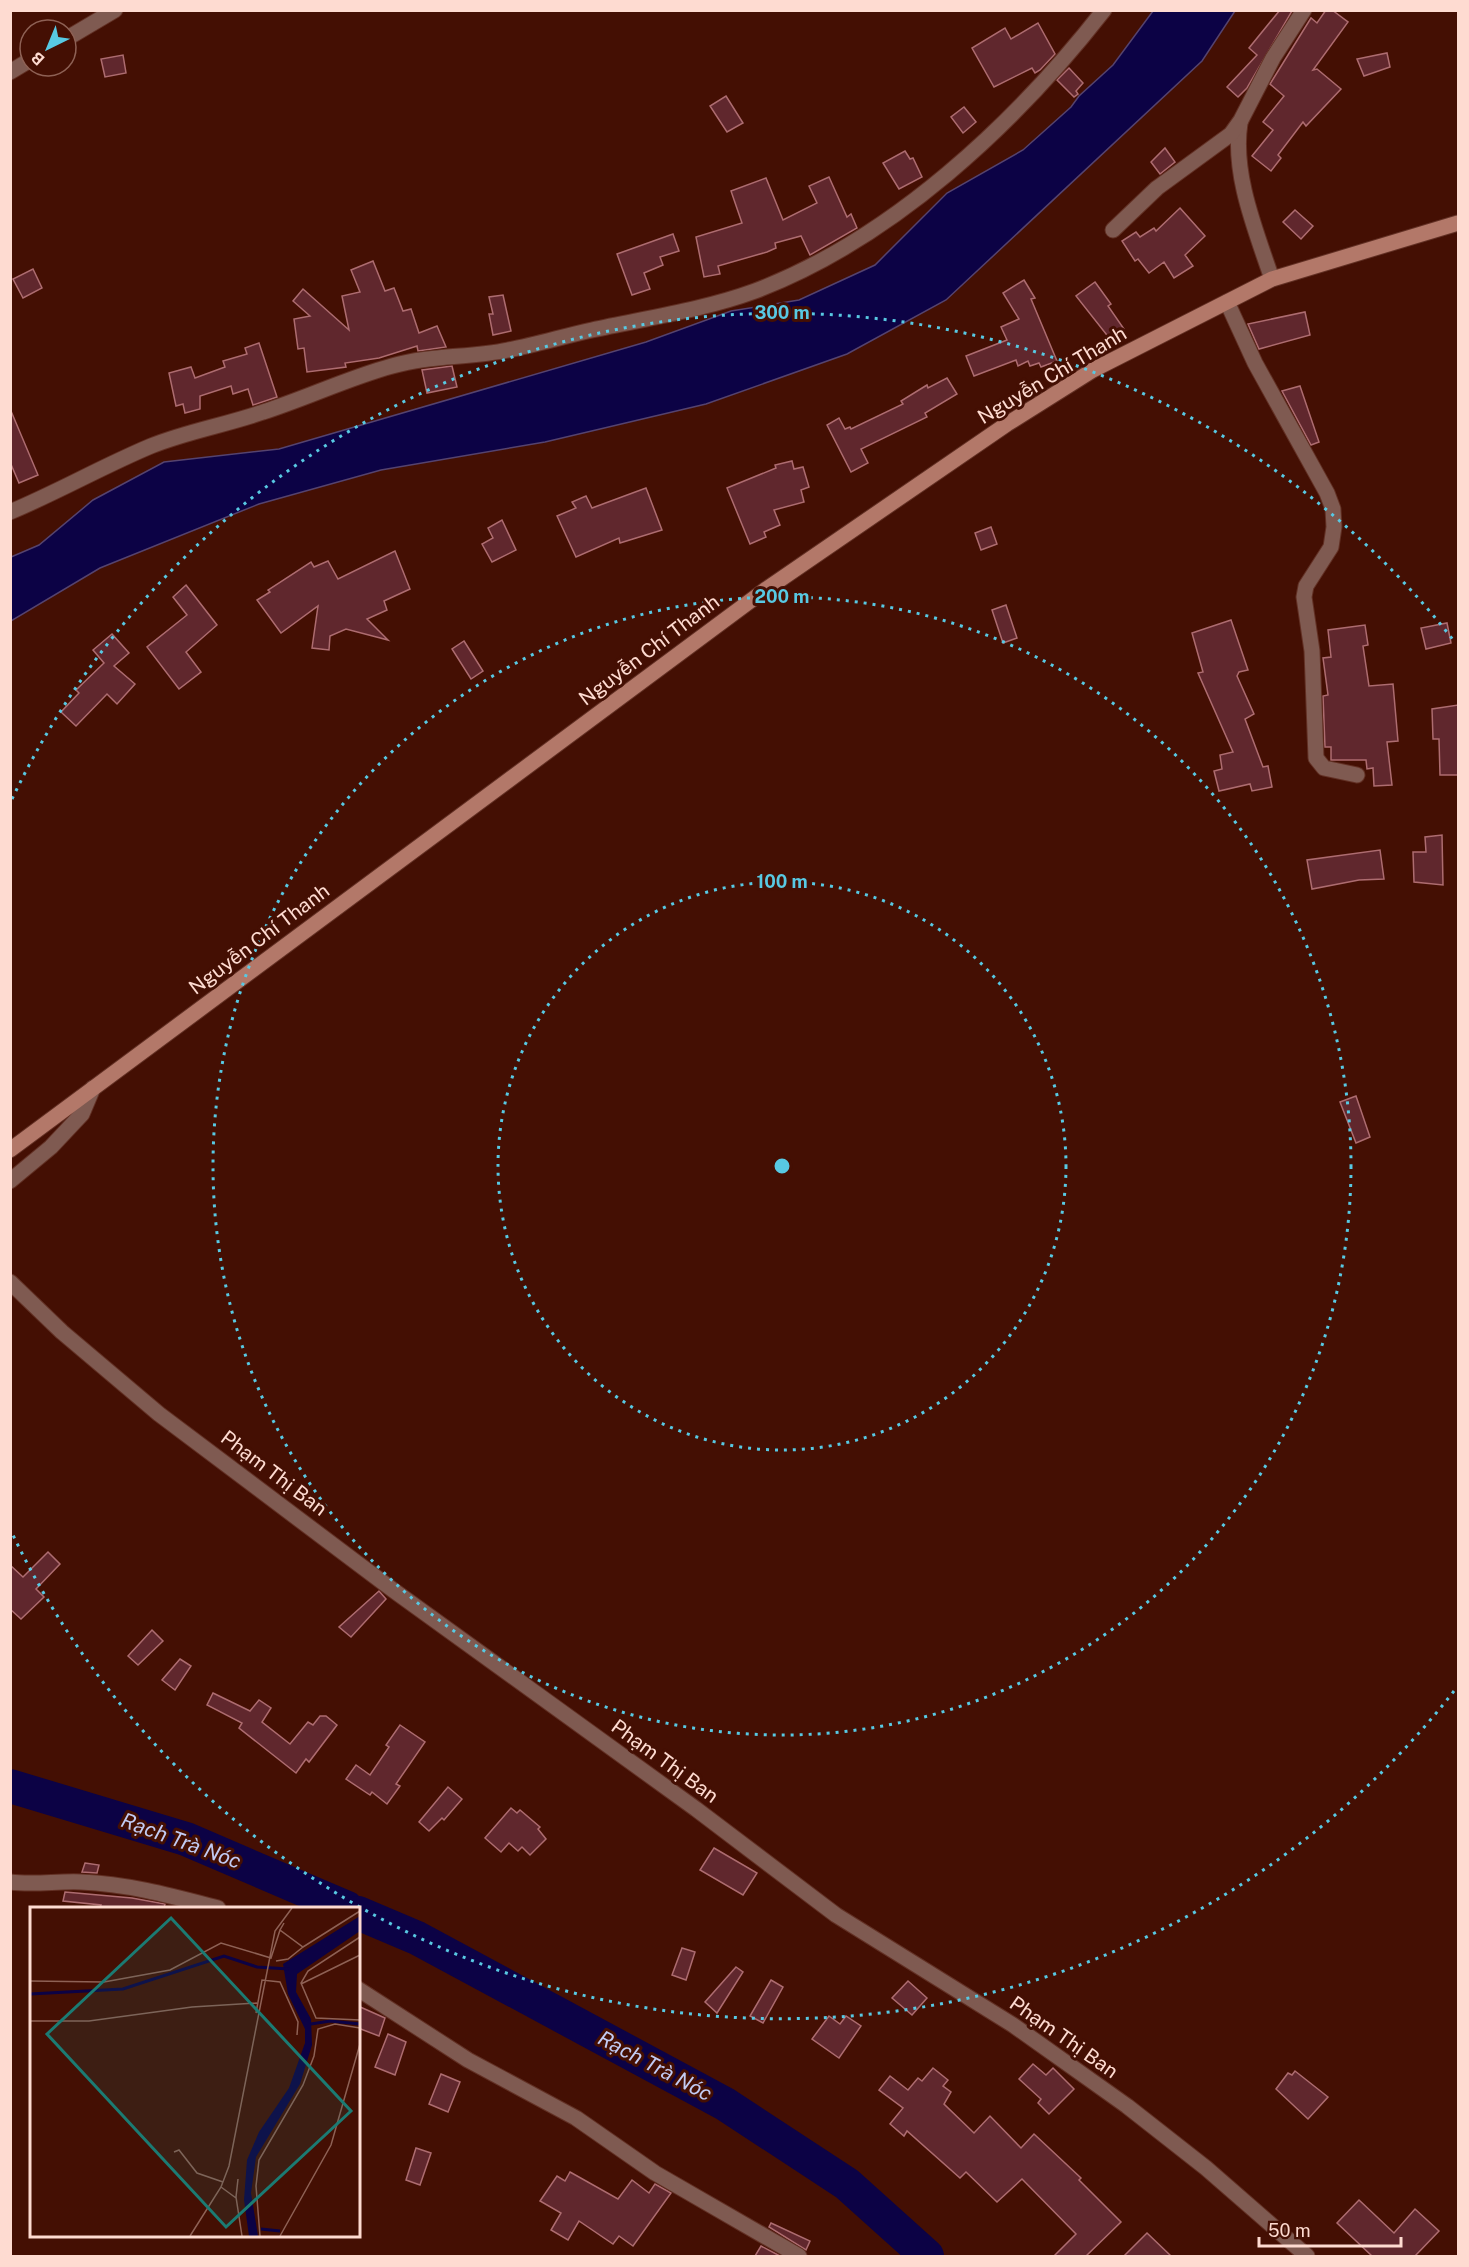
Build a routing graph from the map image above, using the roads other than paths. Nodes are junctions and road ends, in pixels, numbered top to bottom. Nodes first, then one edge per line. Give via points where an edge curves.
1 (115, 10) edge
2 (1104, 10) edge
3 (1304, 10) edge
4 (78, 32) edge
5 (1241, 120) junction
6 (1458, 223) edge
7 (1113, 230) dead end
8 (1272, 279) junction
9 (1227, 302) junction
10 (10, 512) edge
11 (1357, 775) dead end
12 (93, 1088) junction
13 (10, 1150) edge
14 (10, 1181) edge
15 (10, 1282) edge
16 (10, 1882) edge
17 (214, 1907) edge
18 (360, 1990) edge
19 (799, 2256) edge
20 (1307, 2256) edge

1 - 4 street
2 - 10 street via 1042,86 927,190 872,230 790,276 705,306 507,351 393,365 263,413 196,429
3 - 5 street via 1273,58
5 - 7 street via 1231,134 1157,188
5 - 8 street via 1237,144 1242,175
6 - 8 main road, Nguyễn Chí Thanh
8 - 9 main road, Nguyễn Chí Thanh
9 - 11 street via 1255,363 1334,509 1331,547 1306,586 1304,597 1312,651 1316,758 1324,768
9 - 12 main road, Nguyễn Chí Thanh via 1093,370 1007,424 765,590
12 - 13 main road, Nguyễn Chí Thanh
12 - 14 street via 82,1114 51,1147
15 - 20 street, Phạm Thị Ban via 159,1414 393,1590 836,1915 1013,2025 1127,2106
16 - 17 street via 78,1882 147,1889
18 - 19 street via 468,2060 576,2118 655,2173

